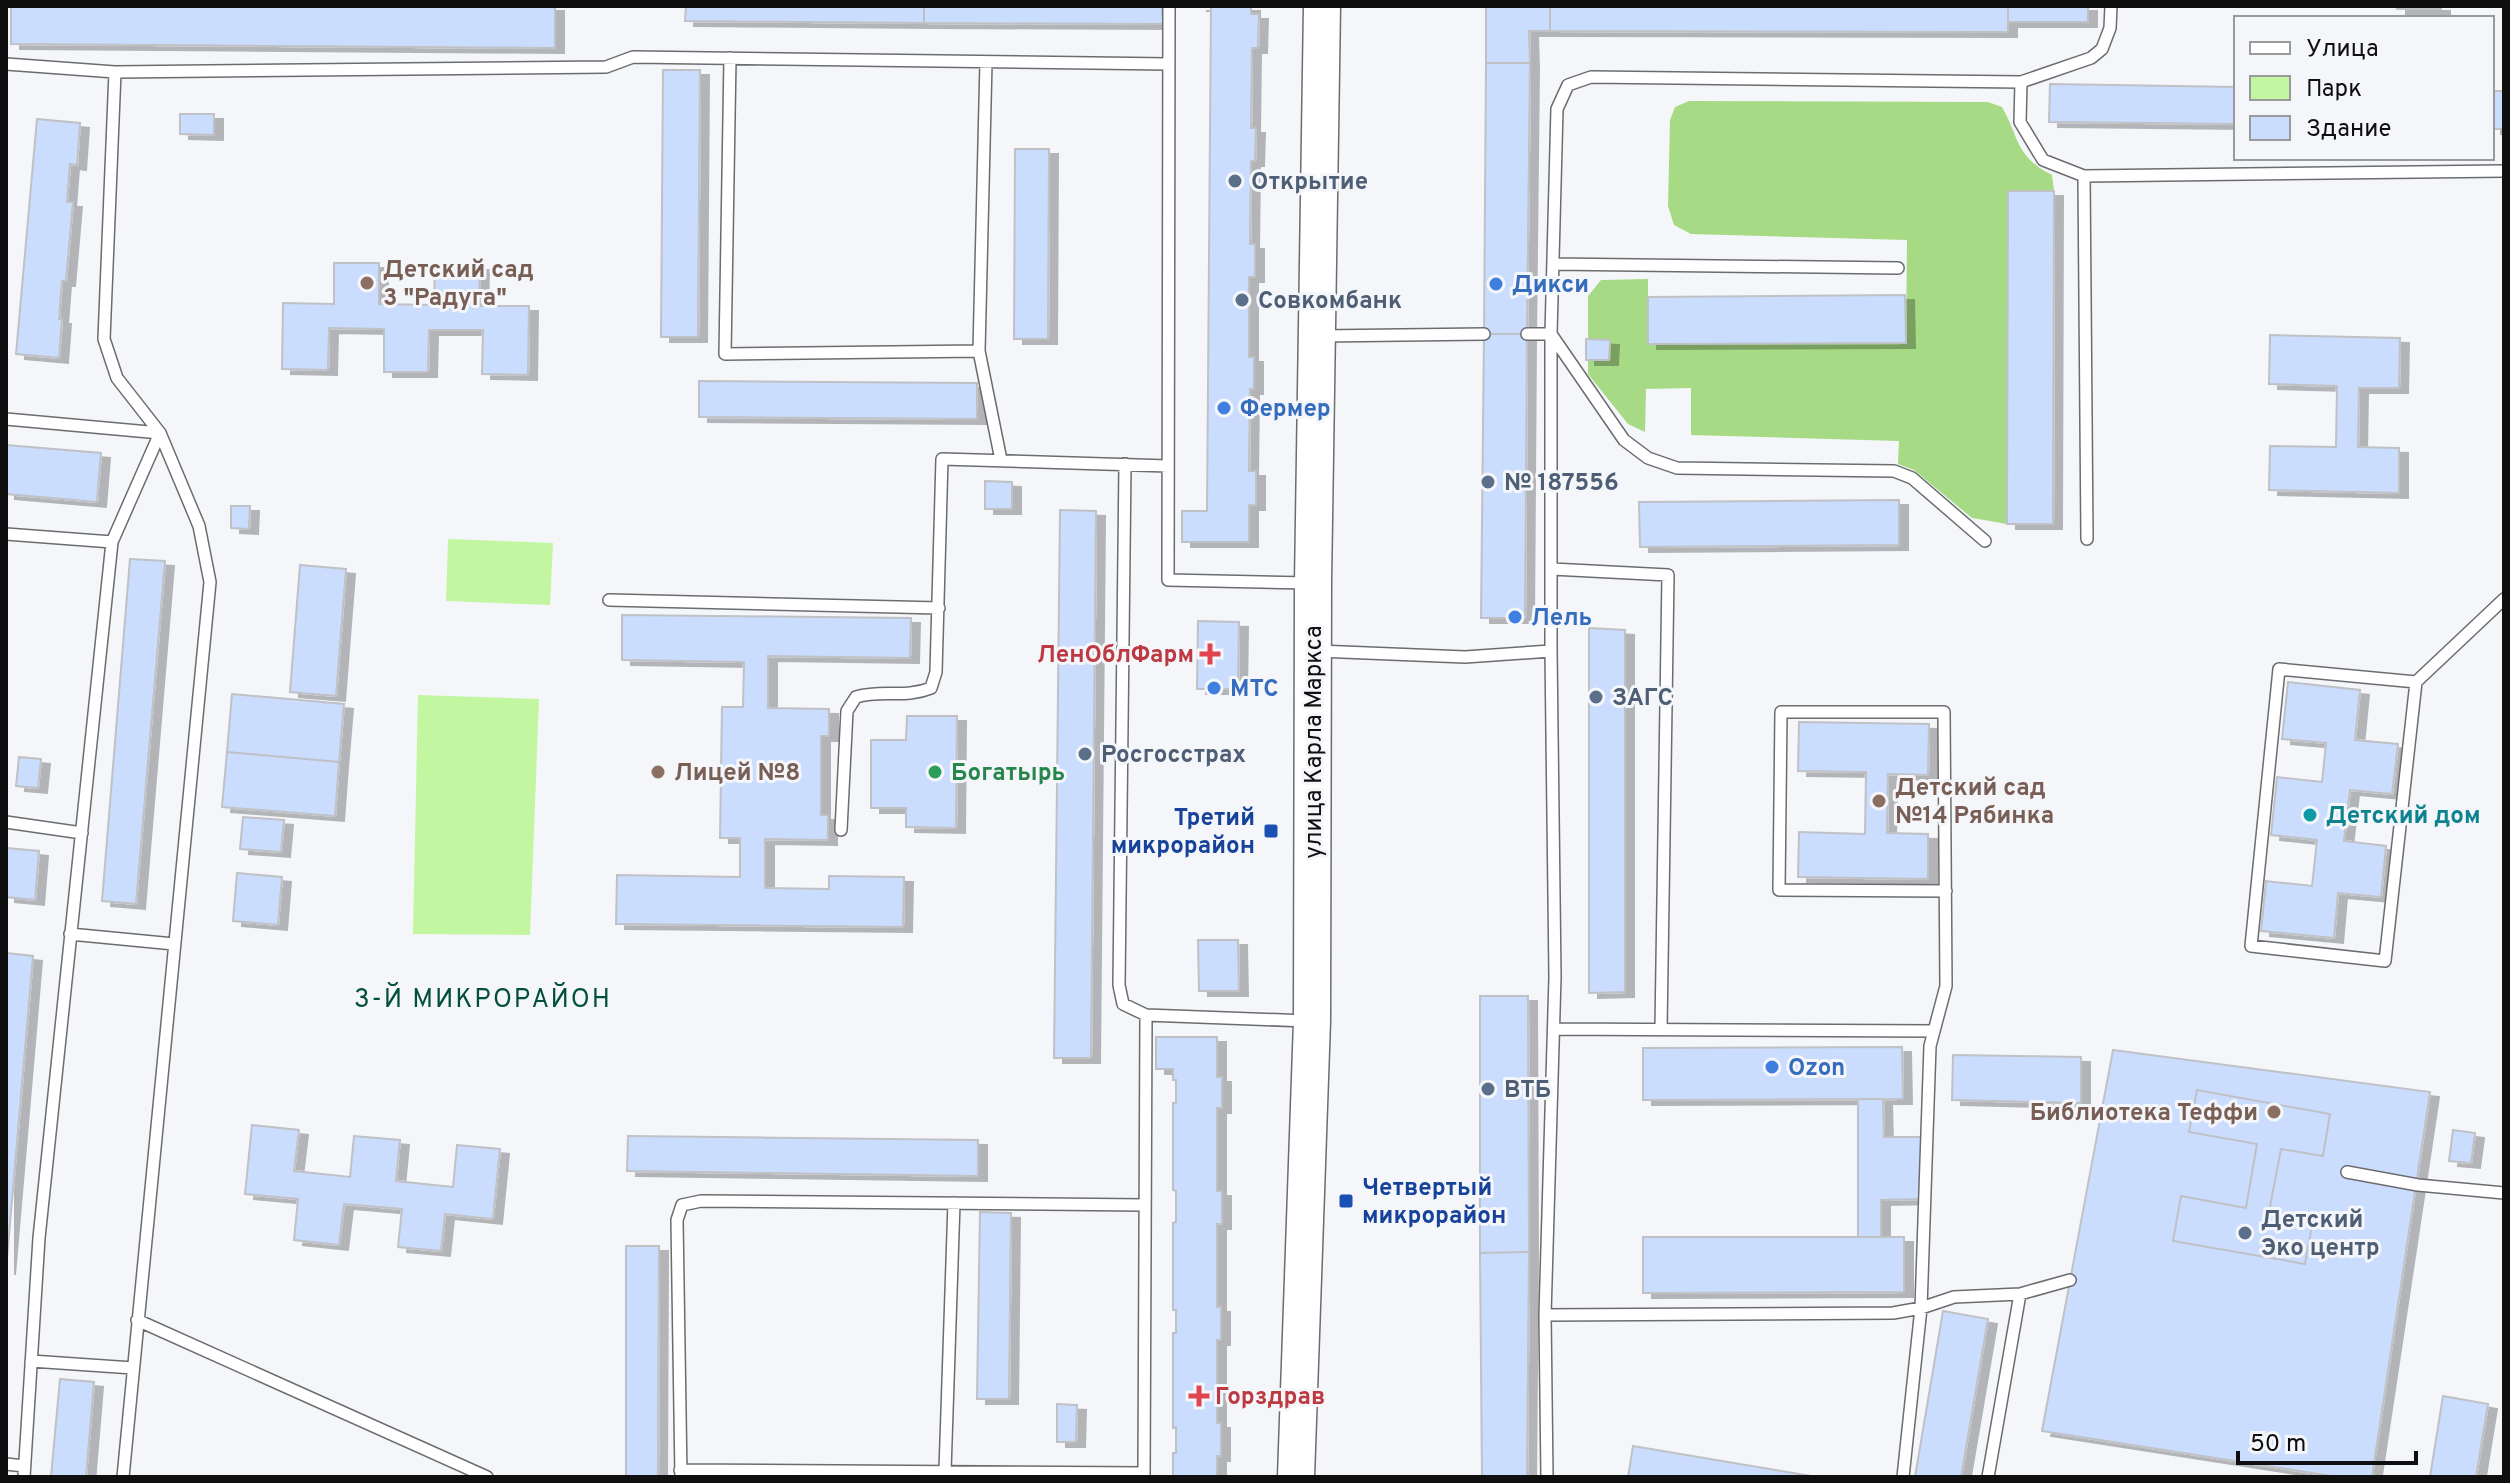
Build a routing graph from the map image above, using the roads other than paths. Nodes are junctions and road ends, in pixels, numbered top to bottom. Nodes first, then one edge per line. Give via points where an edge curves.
1 (1169, 6) edge
2 (1322, 6) edge
3 (2111, 6) edge
4 (730, 58) junction
5 (986, 62) junction
6 (6, 64) edge
7 (1169, 64) junction
8 (115, 72) junction
9 (2021, 82) junction
10 (2504, 171) edge
11 (2084, 176) junction
12 (1553, 264) junction
13 (1898, 268) dead end
14 (1484, 334) dead end
15 (1527, 334) dead end
16 (1551, 334) junction
17 (1316, 336) junction
18 (979, 351) junction
19 (6, 419) edge
20 (160, 433) junction
21 (1001, 460) junction
22 (1125, 464) junction
23 (1168, 466) junction
24 (6, 534) edge
25 (2087, 539) dead end
26 (1985, 541) dead end
27 (112, 542) junction
28 (1552, 569) junction
29 (1313, 583) junction
30 (2504, 599) edge
31 (609, 600) dead end
32 (939, 608) junction
33 (1313, 651) junction
34 (1551, 651) junction
35 (2416, 682) junction
36 (6, 822) edge
37 (841, 830) dead end
38 (82, 833) junction
39 (1946, 891) junction
40 (70, 934) junction
41 (174, 944) junction
42 (1146, 1015) junction
43 (1312, 1021) junction
44 (1554, 1029) junction
45 (1661, 1029) junction
46 (1934, 1031) junction
47 (2347, 1172) dead end
48 (2504, 1193) edge
49 (954, 1203) junction
50 (1145, 1205) junction
51 (2070, 1280) dead end
52 (2020, 1294) junction
53 (1921, 1308) junction
54 (1545, 1315) junction
55 (137, 1320) junction
56 (31, 1361) junction
57 (133, 1368) junction
58 (6, 1464) edge
59 (945, 1471) junction
60 (24, 1472) edge
61 (681, 1473) edge
62 (1144, 1475) edge
63 (123, 1477) edge
64 (487, 1477) edge
65 (1296, 1477) edge
66 (1547, 1477) edge
67 (1903, 1477) edge
68 (1988, 1477) edge

1 - 7 lane
2 - 17 main road, улица Карла Маркса
3 - 9 lane via 2102,49 2091,58
4 - 5 lane
4 - 8 lane via 633,57 606,67
4 - 18 lane via 725,354
5 - 7 lane
5 - 18 lane
6 - 8 lane
7 - 23 lane
8 - 20 lane via 104,339 117,378
9 - 11 lane via 2020,122 2043,160
9 - 12 lane via 1591,77 1568,85 1557,109
10 - 11 lane
11 - 25 lane
12 - 13 lane
12 - 16 lane
14 - 17 lane
15 - 16 lane
16 - 26 lane via 1624,440 1648,458 1677,468 1894,471 1912,478
16 - 28 lane
17 - 29 main road, улица Карла Маркса
18 - 21 lane
19 - 20 lane
20 - 27 lane
20 - 41 lane via 199,526 210,582
21 - 22 lane
21 - 32 lane via 942,459
22 - 23 lane
22 - 42 lane via 1119,985 1123,1004
23 - 29 lane via 1168,580
24 - 27 lane
27 - 38 lane
28 - 34 lane
28 - 45 lane via 1668,575
29 - 33 main road, улица Карла Маркса
30 - 35 lane
31 - 32 lane
32 - 37 lane via 931,688 913,695 873,692 856,697 847,711
33 - 34 lane via 1465,657
33 - 43 main road, улица Карла Маркса
34 - 44 lane
35 - 35 lane via 2385,961 2251,946 2279,669
36 - 38 lane
38 - 40 lane
39 - 39 lane via 1779,890 1781,712 1944,712
39 - 46 lane via 1946,986
40 - 41 lane
40 - 56 lane
41 - 55 lane
42 - 43 lane
42 - 50 lane
43 - 65 main road, улица Карла Маркса
44 - 45 lane
44 - 54 lane
45 - 46 lane
46 - 53 lane
47 - 48 lane
49 - 50 lane
49 - 59 lane
49 - 61 lane via 682,1205 677,1220
50 - 62 lane
51 - 52 lane
52 - 53 lane via 1954,1297
52 - 68 lane
53 - 54 lane via 1893,1313
53 - 67 lane
54 - 66 lane
55 - 57 lane
55 - 64 lane
56 - 57 lane
56 - 60 lane
57 - 63 lane
58 - 60 lane
59 - 61 lane
59 - 62 lane

